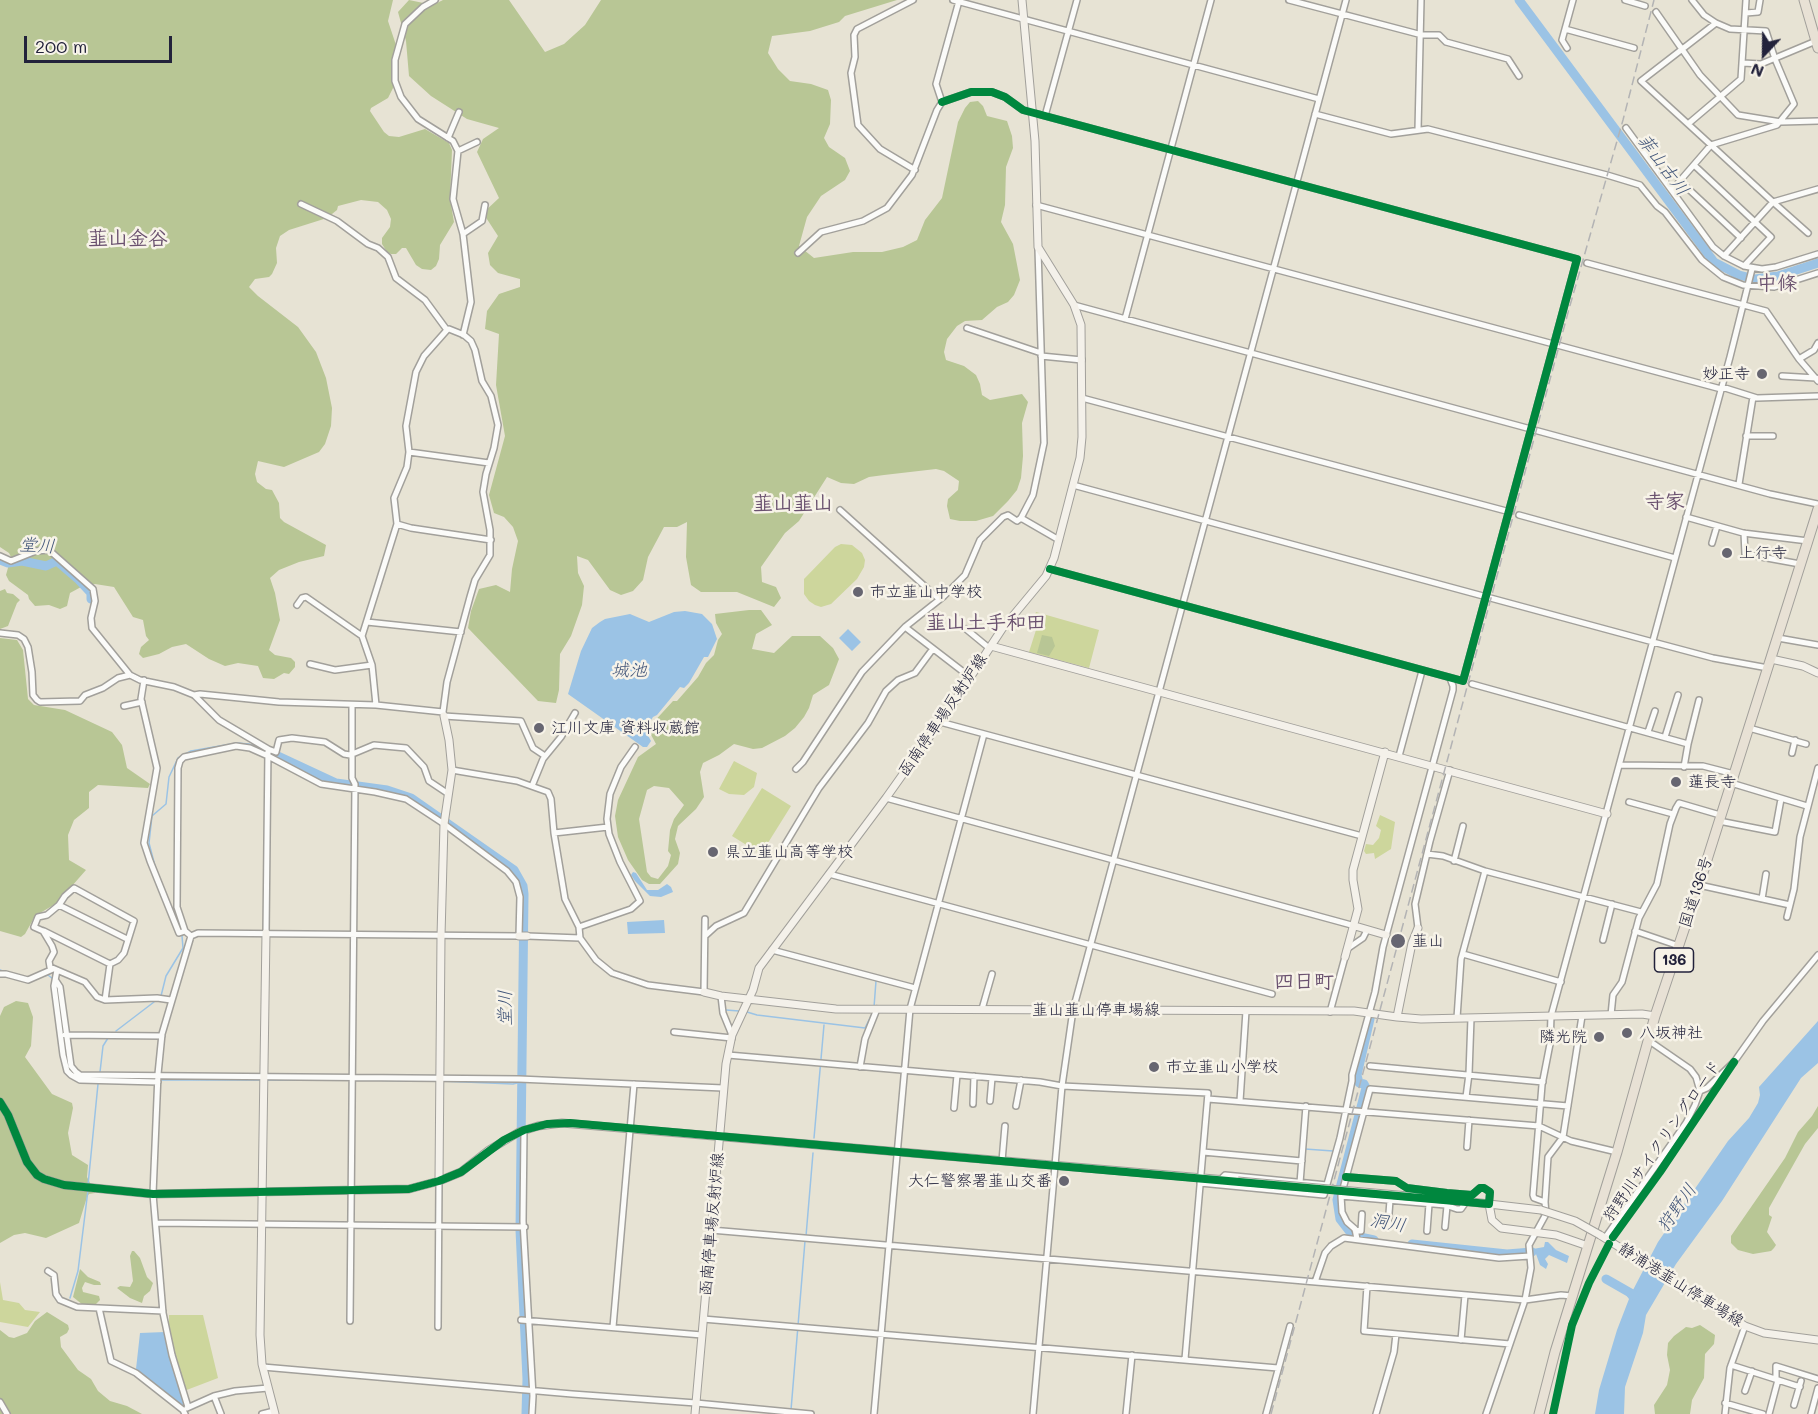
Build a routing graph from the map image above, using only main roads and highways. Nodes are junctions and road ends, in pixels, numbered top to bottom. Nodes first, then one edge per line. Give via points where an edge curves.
1 (1804, 0) edge
2 (1817, 44) edge
3 (1818, 509) edge
4 (1539, 1414) edge

1 - 2 highway
3 - 4 highway, 国道136号 / 136 via 1655,1016

